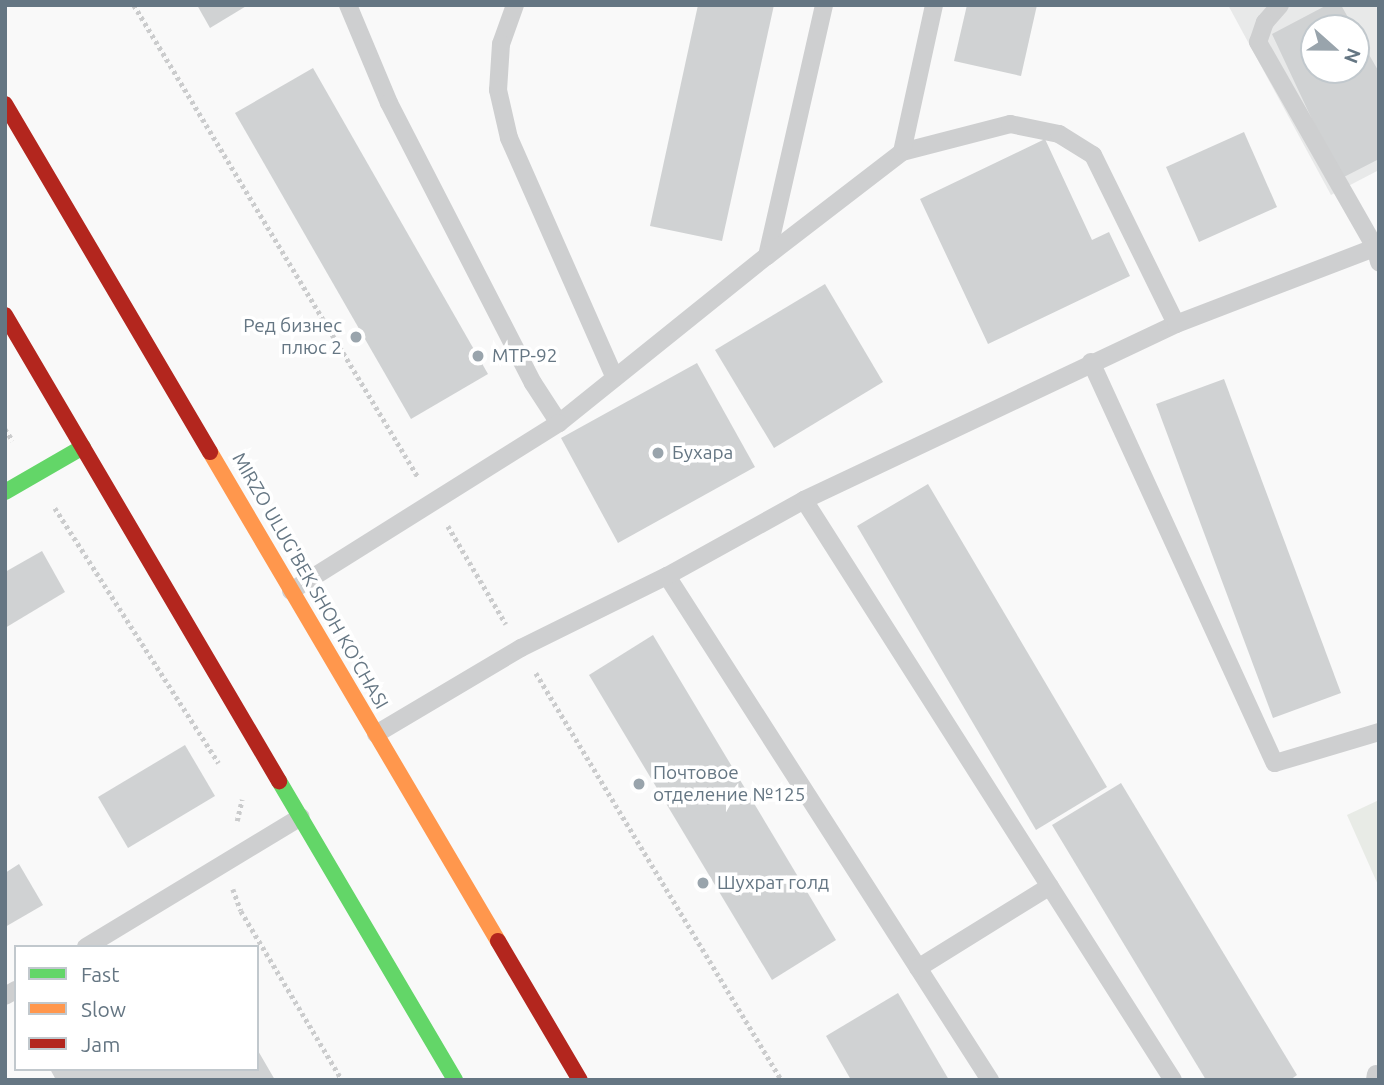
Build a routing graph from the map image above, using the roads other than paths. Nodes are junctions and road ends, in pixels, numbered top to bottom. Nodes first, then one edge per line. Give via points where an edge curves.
1 (348, 5) edge
2 (515, 5) edge
3 (824, 5) edge
4 (934, 5) edge
5 (1280, 5) edge
6 (5, 104) edge
7 (902, 152) junction
8 (1377, 252) edge
9 (767, 256) junction
10 (5, 315) edge
11 (1177, 324) junction
12 (1091, 362) junction
13 (615, 378) junction
14 (559, 423) junction
15 (83, 447) junction
16 (5, 492) edge
17 (804, 500) junction
18 (667, 576) junction
19 (291, 591) junction
20 (1379, 732) edge
21 (376, 734) junction
22 (301, 817) junction
23 (1051, 886) junction
24 (89, 945) edge
25 (918, 968) junction
26 (455, 1080) edge
27 (580, 1080) edge
28 (990, 1080) edge
29 (1174, 1080) edge

1 - 14 lane via 389,103 533,383
2 - 13 lane via 501,44 499,90 509,138
3 - 9 lane
4 - 7 lane
5 - 8 lane via 1265,22 1258,42
6 - 19 main road, MIRZO ULUG'BEK SHOH KO'CHASI
7 - 9 lane
7 - 11 lane via 1010,124 1059,134 1093,155
8 - 11 lane
9 - 13 lane
10 - 15 main road
11 - 12 lane
12 - 17 lane
12 - 20 lane via 1275,763
13 - 14 lane
14 - 19 lane
15 - 16 main road
15 - 22 main road
17 - 18 lane
17 - 23 lane
18 - 21 lane via 521,648
18 - 25 lane
19 - 21 main road, MIRZO ULUG'BEK SHOH KO'CHASI
21 - 27 main road, MIRZO ULUG'BEK SHOH KO'CHASI
22 - 24 lane
22 - 26 main road
23 - 25 lane
23 - 29 lane
25 - 28 lane

